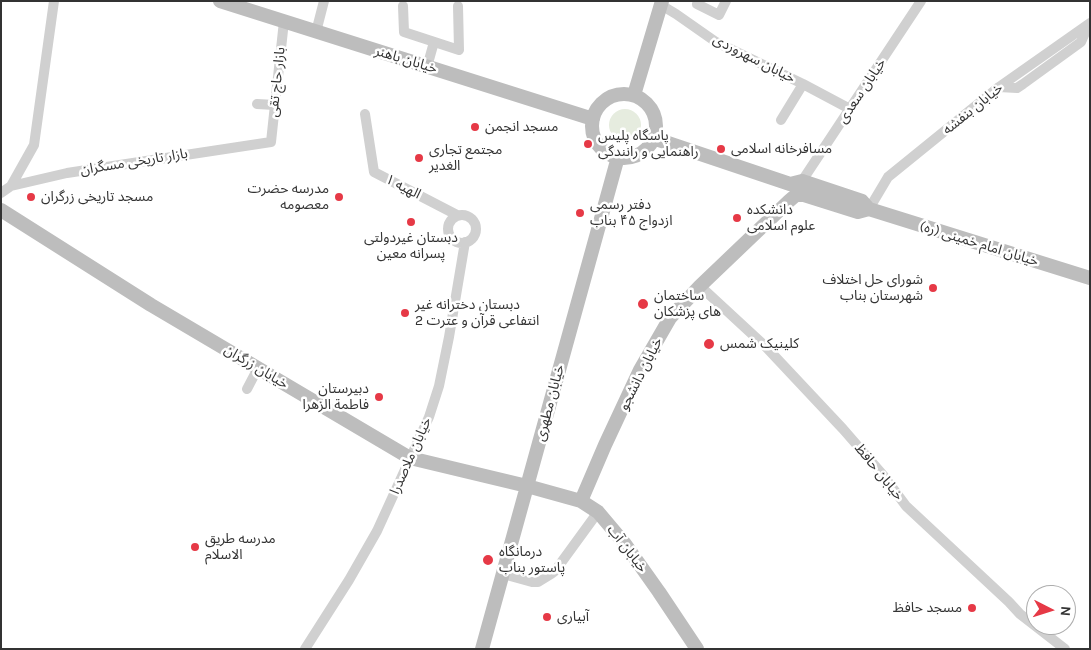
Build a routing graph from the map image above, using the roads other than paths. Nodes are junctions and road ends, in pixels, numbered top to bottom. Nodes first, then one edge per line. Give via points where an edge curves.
1 (54, 1) edge
2 (220, 1) edge
3 (324, 1) edge
4 (698, 1) edge
5 (726, 1) edge
6 (922, 1) edge
7 (661, 3) edge
8 (404, 6) dead end
9 (458, 6) dead end
10 (284, 22) junction
11 (1090, 23) edge
12 (316, 32) junction
13 (434, 42) junction
14 (427, 66) junction
15 (803, 84) junction
16 (634, 96) junction
17 (257, 104) dead end
18 (274, 105) junction
19 (850, 109) junction
20 (366, 114) dead end
21 (593, 119) junction
22 (781, 120) dead end
23 (653, 138) junction
24 (270, 142) joint
25 (670, 144) junction
26 (616, 164) junction
27 (11, 186) junction
28 (799, 187) junction
29 (1, 193) edge
30 (869, 209) junction
31 (1, 210) edge
32 (457, 215) junction
33 (465, 242) junction
34 (1090, 278) edge
35 (700, 286) junction
36 (258, 368) junction
37 (247, 389) dead end
38 (410, 458) junction
39 (527, 486) junction
40 (581, 500) junction
41 (598, 512) junction
42 (503, 574) junction
43 (305, 649) edge
44 (482, 649) edge
45 (698, 649) edge
46 (1065, 649) edge

1 - 27 street via 34,145
2 - 10 main road, خیابان باهنر
3 - 12 street
4 - 5 street via 696,4 719,16
6 - 19 street, خیابان سعدی
7 - 15 street, خیابان سهروردی via 716,42
7 - 16 main road
8 - 13 street via 404,32
9 - 13 street via 459,50
10 - 12 main road, خیابان باهنر
10 - 18 street, بازار حاج تقی
11 - 30 street, خیابان بنفشه via 1081,42 1017,88 999,87 888,177
12 - 14 main road, خیابان باهنر
13 - 14 street
14 - 21 main road, خیابان باهنر
15 - 19 street, خیابان سهروردی
15 - 22 street
16 - 21 main road via 610,97 598,107
16 - 23 main road via 653,112 656,124
17 - 18 street
18 - 24 street, بازار حاج تقی
19 - 28 street, خیابان سعدی
20 - 32 street, الهیه ۱ via 374,172
21 - 26 main road via 592,130 597,143
23 - 25 main road, خیابان امام خمینی (ره)
23 - 26 main road via 639,154
24 - 27 street, بازار تاریخی مسگران via 66,173
25 - 26 main road via 645,160 622,166
25 - 28 main road, خیابان امام خمینی (ره)
26 - 39 main road, خیابان مطهری
27 - 29 street, بازار تاریخی مسگران
28 - 30 main road, خیابان امام خمینی (ره) via 858,212
28 - 35 main road, خیابان دانشجو via 792,190 789,201
30 - 34 main road, خیابان امام خمینی (ره)
31 - 36 main road, خیابان زرگران
32 - 33 street via 450,220 448,232 456,242
32 - 33 street via 467,215 475,224 473,237
33 - 38 street, خیابان ملاصدرا via 439,386 429,418
35 - 40 main road, خیابان دانشجو via 670,318 640,370
35 - 46 street, خیابان حافظ via 766,347 832,417 906,506 1020,614
36 - 37 street
36 - 38 main road, خیابان زرگران
38 - 39 main road, خیابان زرگران
38 - 43 street, خیابان ملاصدرا via 370,544
39 - 40 main road, خیابان آب
39 - 42 main road, خیابان مطهری
40 - 41 main road, خیابان آب
41 - 42 street via 551,574 532,582
41 - 45 main road, خیابان آب via 625,544
42 - 44 main road, خیابان مطهری

